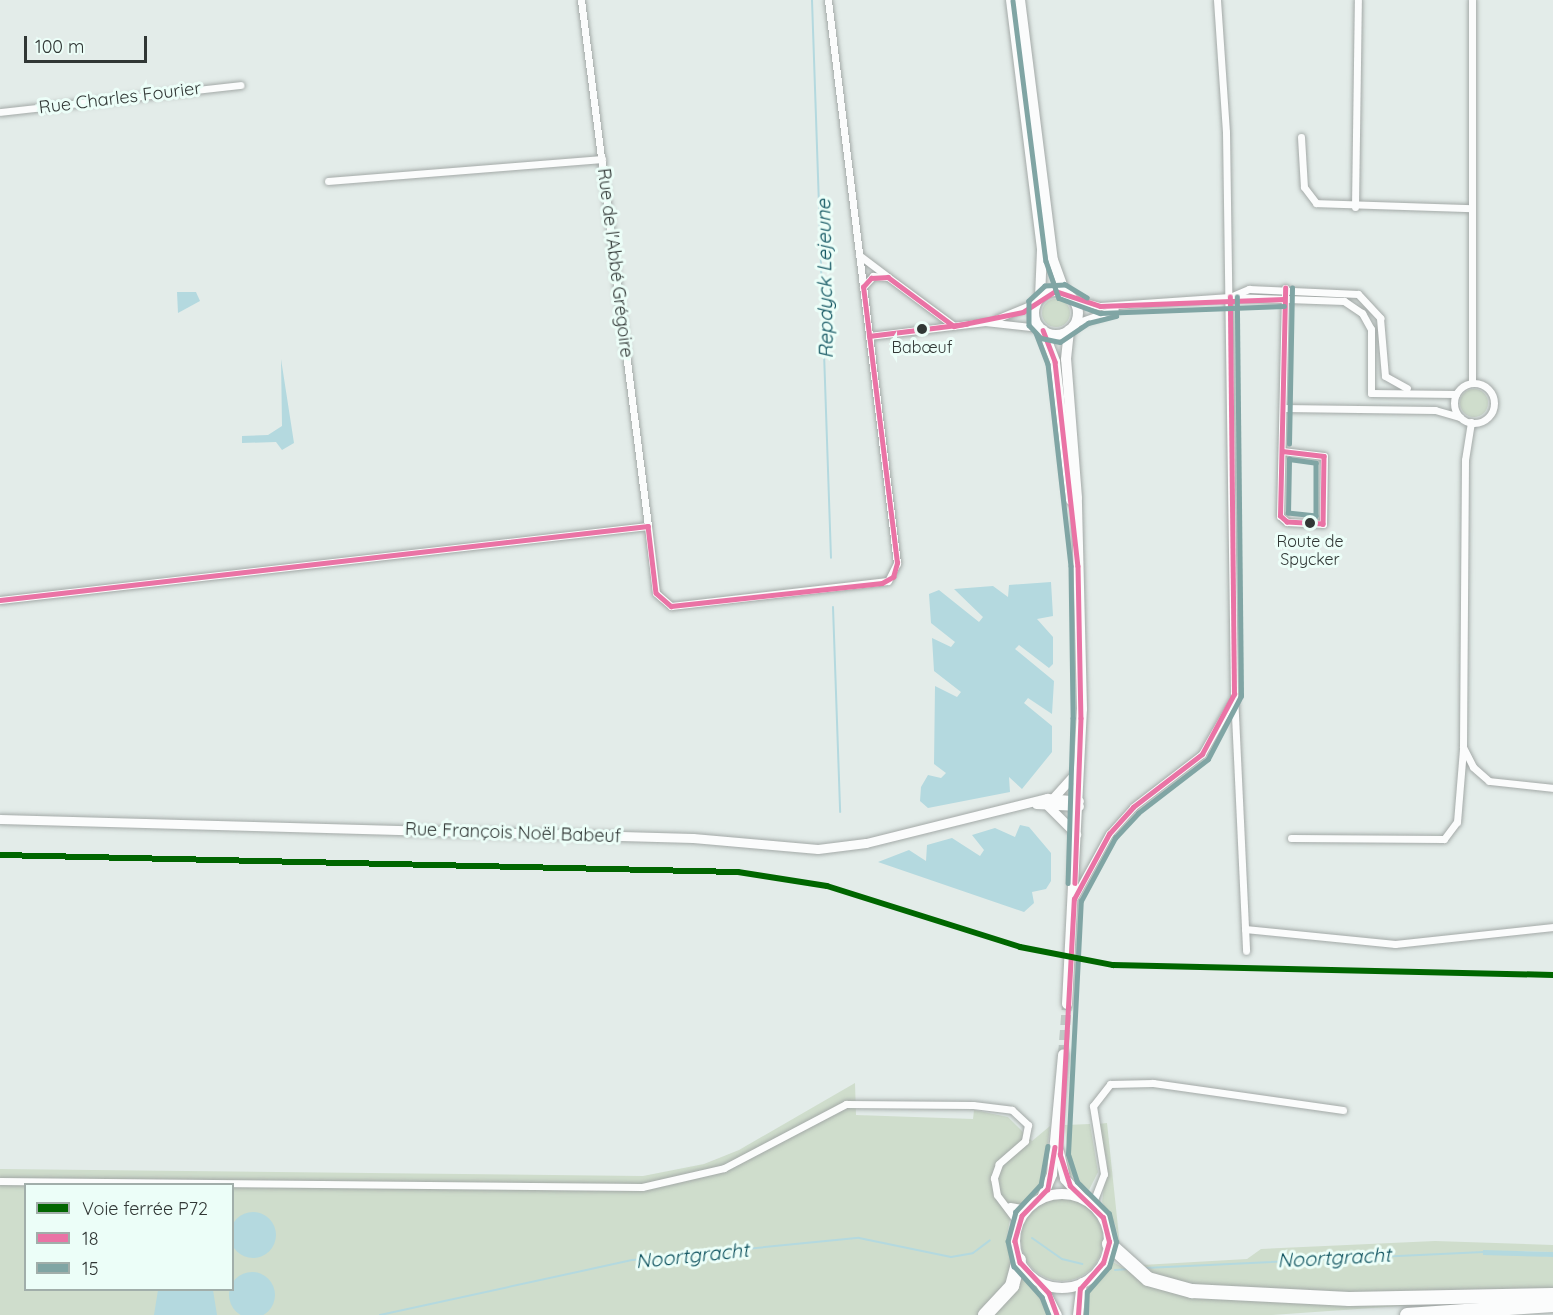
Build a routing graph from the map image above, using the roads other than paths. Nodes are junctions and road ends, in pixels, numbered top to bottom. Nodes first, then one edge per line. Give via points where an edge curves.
1 (581, 0) edge
2 (828, 0) edge
3 (1011, 0) edge
4 (1020, 0) edge
5 (1217, 0) edge
6 (1358, 0) edge
7 (1472, 0) edge
8 (240, 85) dead end
9 (0, 112) edge
10 (1301, 137) dead end
11 (602, 159) junction
12 (328, 181) dead end
13 (1356, 207) junction
14 (1469, 208) junction
15 (859, 255) junction
16 (891, 278) junction
17 (863, 287) junction
18 (1285, 288) junction
19 (1069, 296) junction
20 (1230, 297) junction
21 (1284, 299) junction
22 (1039, 300) junction
23 (1129, 306) junction
24 (985, 322) junction
25 (954, 326) junction
26 (1072, 326) junction
27 (1041, 329) junction
28 (869, 336) junction
29 (1472, 383) junction
30 (1413, 390) junction
31 (1456, 396) junction
32 (1283, 408) junction
33 (1435, 410) junction
34 (1460, 417) junction
35 (1471, 422) junction
36 (1282, 451) junction
37 (648, 525) junction
38 (1078, 566) junction
39 (0, 600) edge
40 (1234, 694) junction
41 (1464, 747) junction
42 (1080, 765) junction
43 (1553, 788) edge
44 (1054, 797) junction
45 (1079, 803) junction
46 (1042, 804) junction
47 (1021, 806) junction
48 (0, 819) edge
49 (1077, 837) junction
50 (1291, 838) dead end
51 (1074, 899) junction
52 (1553, 927) edge
53 (1245, 929) junction
54 (1246, 951) dead end
55 (1067, 1004) tunnel mouth
56 (1063, 1055) tunnel mouth
57 (1343, 1110) dead end
58 (1058, 1127) junction
59 (0, 1181) edge
60 (1042, 1198) junction
61 (1082, 1198) junction
62 (1003, 1202) junction
63 (1092, 1205) junction
64 (1027, 1209) junction
65 (1018, 1223) junction
66 (1108, 1244) junction
67 (1019, 1260) junction
68 (1038, 1281) junction
69 (1082, 1283) junction
70 (1553, 1295) edge
71 (1553, 1305) edge
72 (985, 1315) edge
73 (1057, 1315) edge
74 (1078, 1315) edge
75 (1407, 1315) edge

1 - 11 street, Rue de l'Abbé Grégoire
2 - 15 street, Rue de l'Abbé Grégoire
3 - 22 main road via 1043,256
4 - 19 main road via 1053,260
5 - 20 street
6 - 13 street
7 - 14 street
8 - 9 street, Rue Charles Fourier
10 - 13 street via 1308,196 1324,206
11 - 12 street
11 - 37 street, Rue de l'Abbé Grégoire
13 - 14 street
14 - 29 street
15 - 16 street
15 - 17 street, Rue de l'Abbé Grégoire
16 - 17 street via 876,275
16 - 25 street
17 - 28 street, Rue de l'Abbé Grégoire
18 - 20 street via 1246,289
18 - 21 street
18 - 30 street via 1343,289 1366,299 1382,325 1385,376
19 - 22 main road
19 - 23 street
19 - 26 main road
20 - 21 street
20 - 23 street
20 - 40 street
21 - 30 street via 1337,300 1355,307 1372,333 1371,393
21 - 32 street
22 - 24 street
22 - 27 main road
23 - 26 street
24 - 25 street
24 - 27 street
25 - 28 street
26 - 27 main road via 1056,335
26 - 38 main road via 1066,359
27 - 38 main road via 1055,362
28 - 37 street, Rue de l'Abbé Grégoire via 897,563 891,579 670,606 656,592
29 - 31 street
29 - 35 street via 1488,388 1494,403 1487,418
30 - 31 street
31 - 33 street
31 - 34 street
32 - 33 street
32 - 36 street
33 - 34 street
34 - 35 street
35 - 41 street via 1465,460
36 - 36 street via 1281,518 1323,524 1324,456
37 - 39 street
38 - 42 main road
40 - 51 street via 1202,754 1133,807 1109,834
40 - 53 street
41 - 43 street via 1473,766 1489,781
41 - 50 street via 1458,819 1443,839
42 - 44 street via 1070,784
42 - 45 main road
44 - 45 street, Rue François Noël Babeuf
44 - 47 street, Rue François Noël Babeuf
45 - 46 street, Rue François Noël Babeuf
45 - 49 main road
46 - 47 street, Rue François Noël Babeuf
46 - 49 street via 1061,814
47 - 48 street, Rue François Noël Babeuf via 850,846 811,849 681,838
49 - 51 main road
51 - 55 main road
52 - 53 street via 1395,944
53 - 54 street
56 - 58 main road
57 - 63 street via 1148,1083 1110,1084 1093,1106 1104,1174
58 - 60 main road via 1052,1177
58 - 61 main road via 1064,1175
59 - 62 street via 648,1186 724,1168 846,1104 973,1105 1012,1110 1028,1125 1025,1141 995,1171 994,1189
60 - 61 main road via 1064,1194
60 - 64 main road
61 - 63 main road
62 - 64 street
62 - 65 street
63 - 66 main road via 1105,1223
64 - 65 main road
65 - 67 main road
66 - 69 main road via 1101,1266
66 - 70 highway via 1127,1265 1144,1276 1187,1290 1305,1298
67 - 68 main road
67 - 72 highway via 1012,1286
68 - 69 main road via 1060,1288
68 - 73 main road
69 - 74 main road
71 - 75 highway

